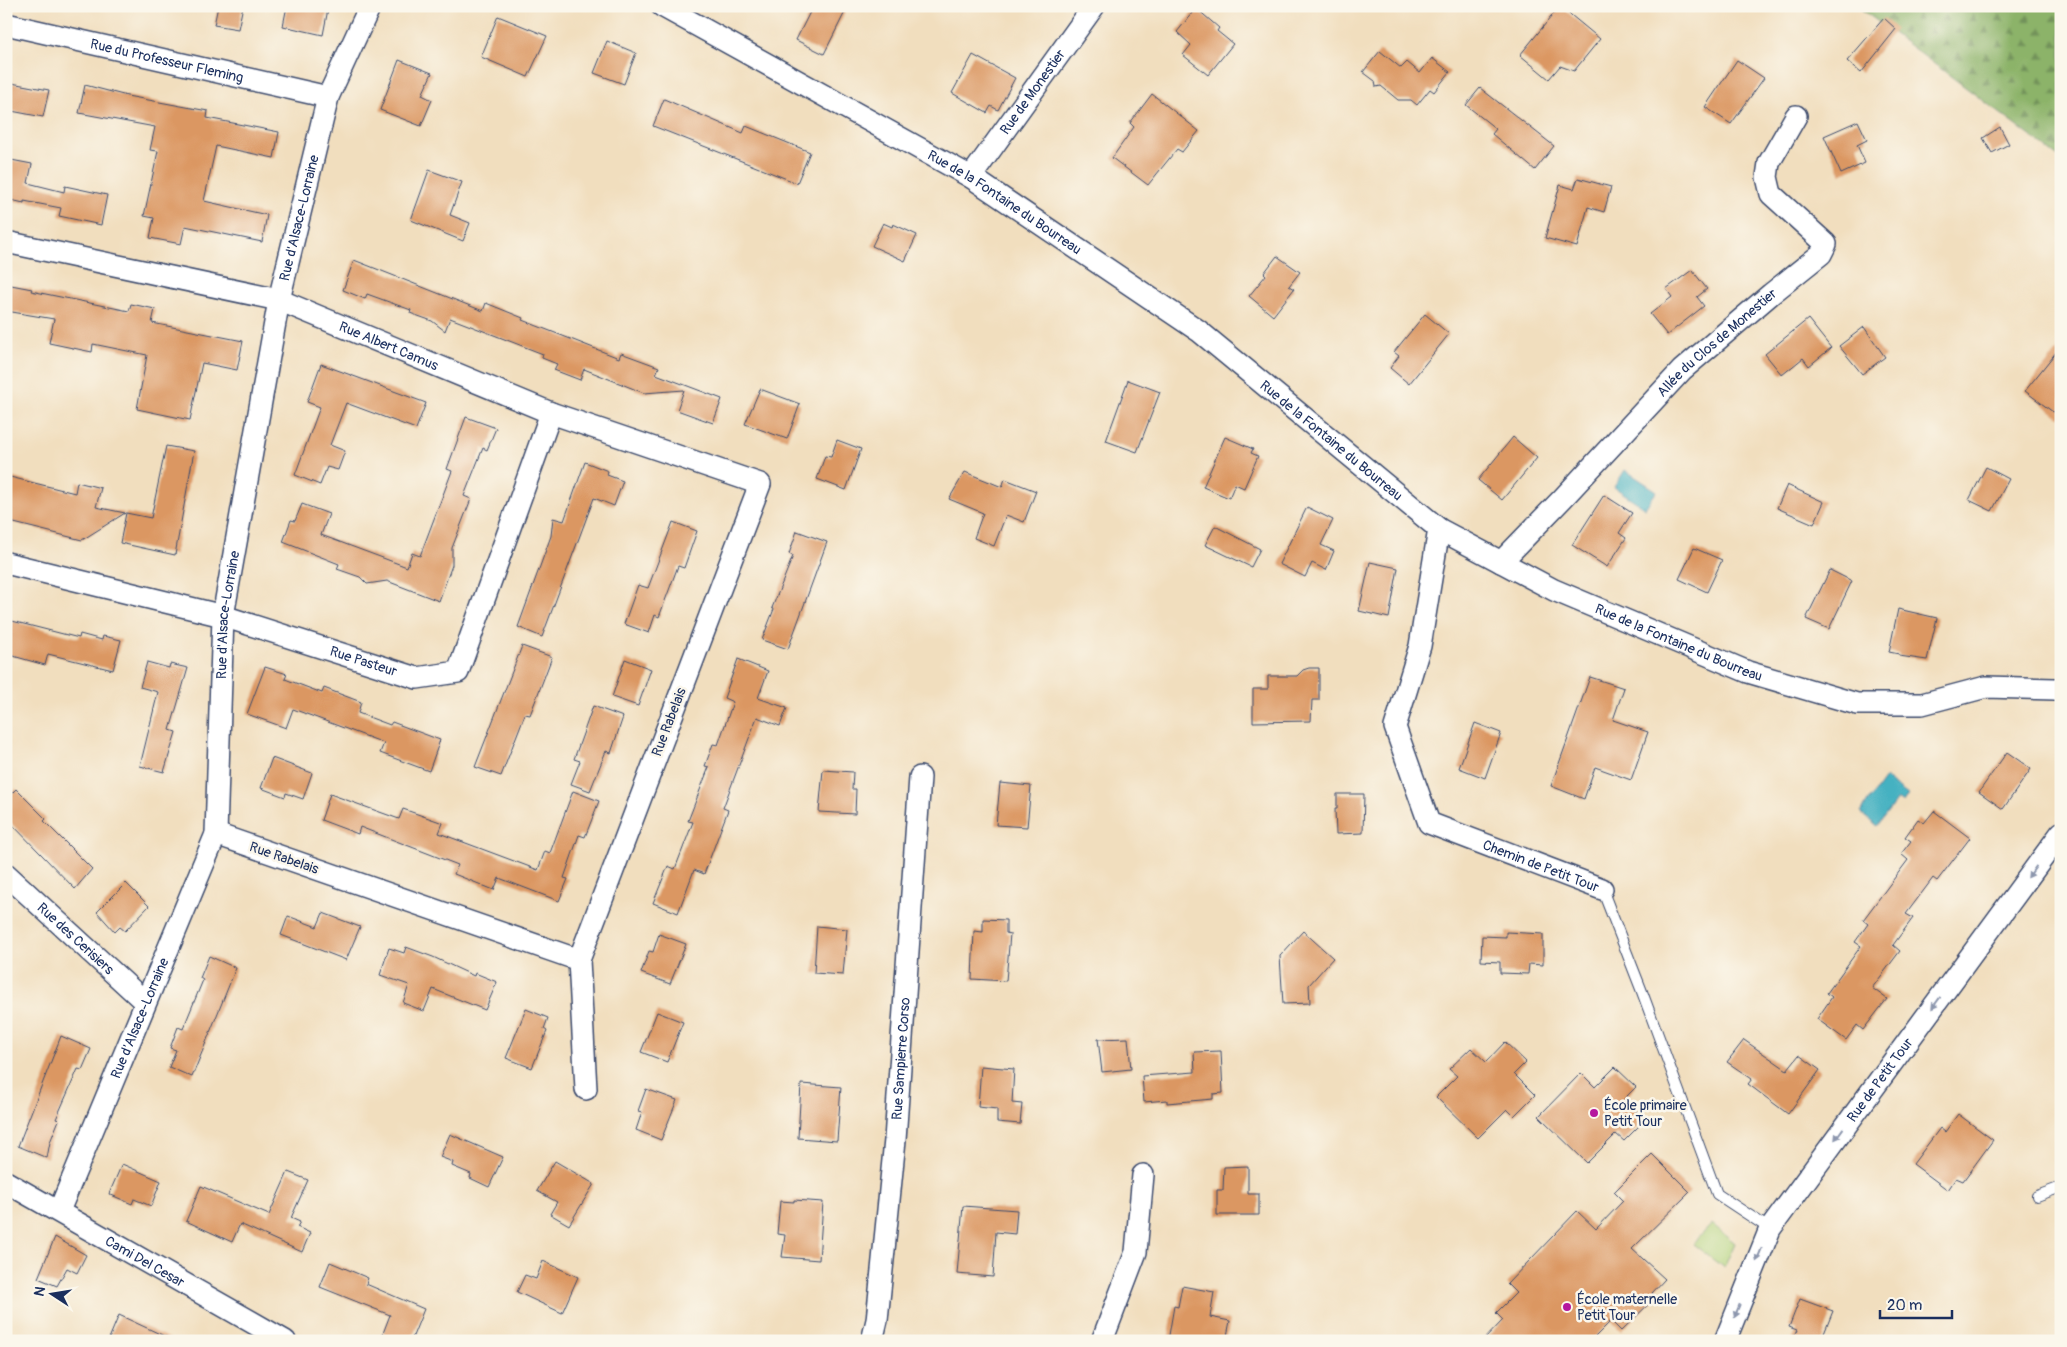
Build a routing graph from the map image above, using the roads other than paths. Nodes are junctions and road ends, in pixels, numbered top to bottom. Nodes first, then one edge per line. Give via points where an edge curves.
1 (370, 6) edge
2 (662, 6) edge
3 (1094, 6) edge
4 (6, 24) edge
5 (328, 98) junction
6 (1796, 116) dead end
7 (971, 177) junction
8 (6, 242) edge
9 (279, 300) junction
10 (551, 413) junction
11 (760, 484) joint
12 (1439, 529) junction
13 (6, 562) edge
14 (1501, 562) junction
15 (223, 616) junction
16 (2061, 692) edge
17 (920, 777) dead end
18 (2061, 833) edge
19 (216, 834) junction
20 (6, 874) edge
21 (1602, 889) joint
22 (579, 960) junction
23 (145, 1002) junction
24 (586, 1089) dead end
25 (1143, 1174) dead end
26 (6, 1182) edge
27 (2061, 1187) edge
28 (2037, 1196) dead end
29 (59, 1211) junction
30 (1770, 1229) junction
31 (285, 1341) edge
32 (872, 1341) edge
33 (1102, 1341) edge
34 (1725, 1341) edge

1 - 5 street, Rue d'Alsace-Lorraine
2 - 7 street, Rue de la Fontaine du Bourreau
3 - 7 street, Rue de Monestier
4 - 5 street, Rue du Professeur Fleming
5 - 9 street, Rue d'Alsace-Lorraine
6 - 14 street, Allée du Clos de Monestier via 1770,163 1767,177 1771,194 1826,244 1821,254 1682,370
7 - 12 street, Rue de la Fontaine du Bourreau via 1199,331
8 - 9 street, Rue Albert Camus
9 - 10 street, Rue Albert Camus
9 - 15 street, Rue d'Alsace-Lorraine
10 - 11 street, Rue Albert Camus
10 - 15 street, Rue Pasteur via 458,672 417,678
11 - 22 street, Rue Rabelais
12 - 14 street, Rue de la Fontaine du Bourreau
12 - 21 street, Chemin de Petit Tour via 1420,646 1394,727 1429,822
13 - 15 street, Rue Pasteur
14 - 16 street, Rue de la Fontaine du Bourreau via 1554,590 1748,672 1857,704 1922,704 1986,687 2055,689
15 - 19 street, Rue d'Alsace-Lorraine
17 - 32 street, Rue Sampierre Corso via 895,1140 877,1320
18 -> 30 street, Rue de Petit Tour
19 - 22 street, Rue Rabelais
19 - 23 street, Rue d'Alsace-Lorraine
20 - 23 street, Rue des Cerisiers
21 - 30 lane, Chemin de Petit Tour via 1716,1194
22 - 24 street, Rue Rabelais
23 - 29 street, Rue d'Alsace-Lorraine
25 - 33 street via 1136,1252
26 - 29 street, Cami Del Cesar
27 - 28 lane
29 - 31 street, Cami Del Cesar
30 -> 34 street, Rue de Petit Tour

